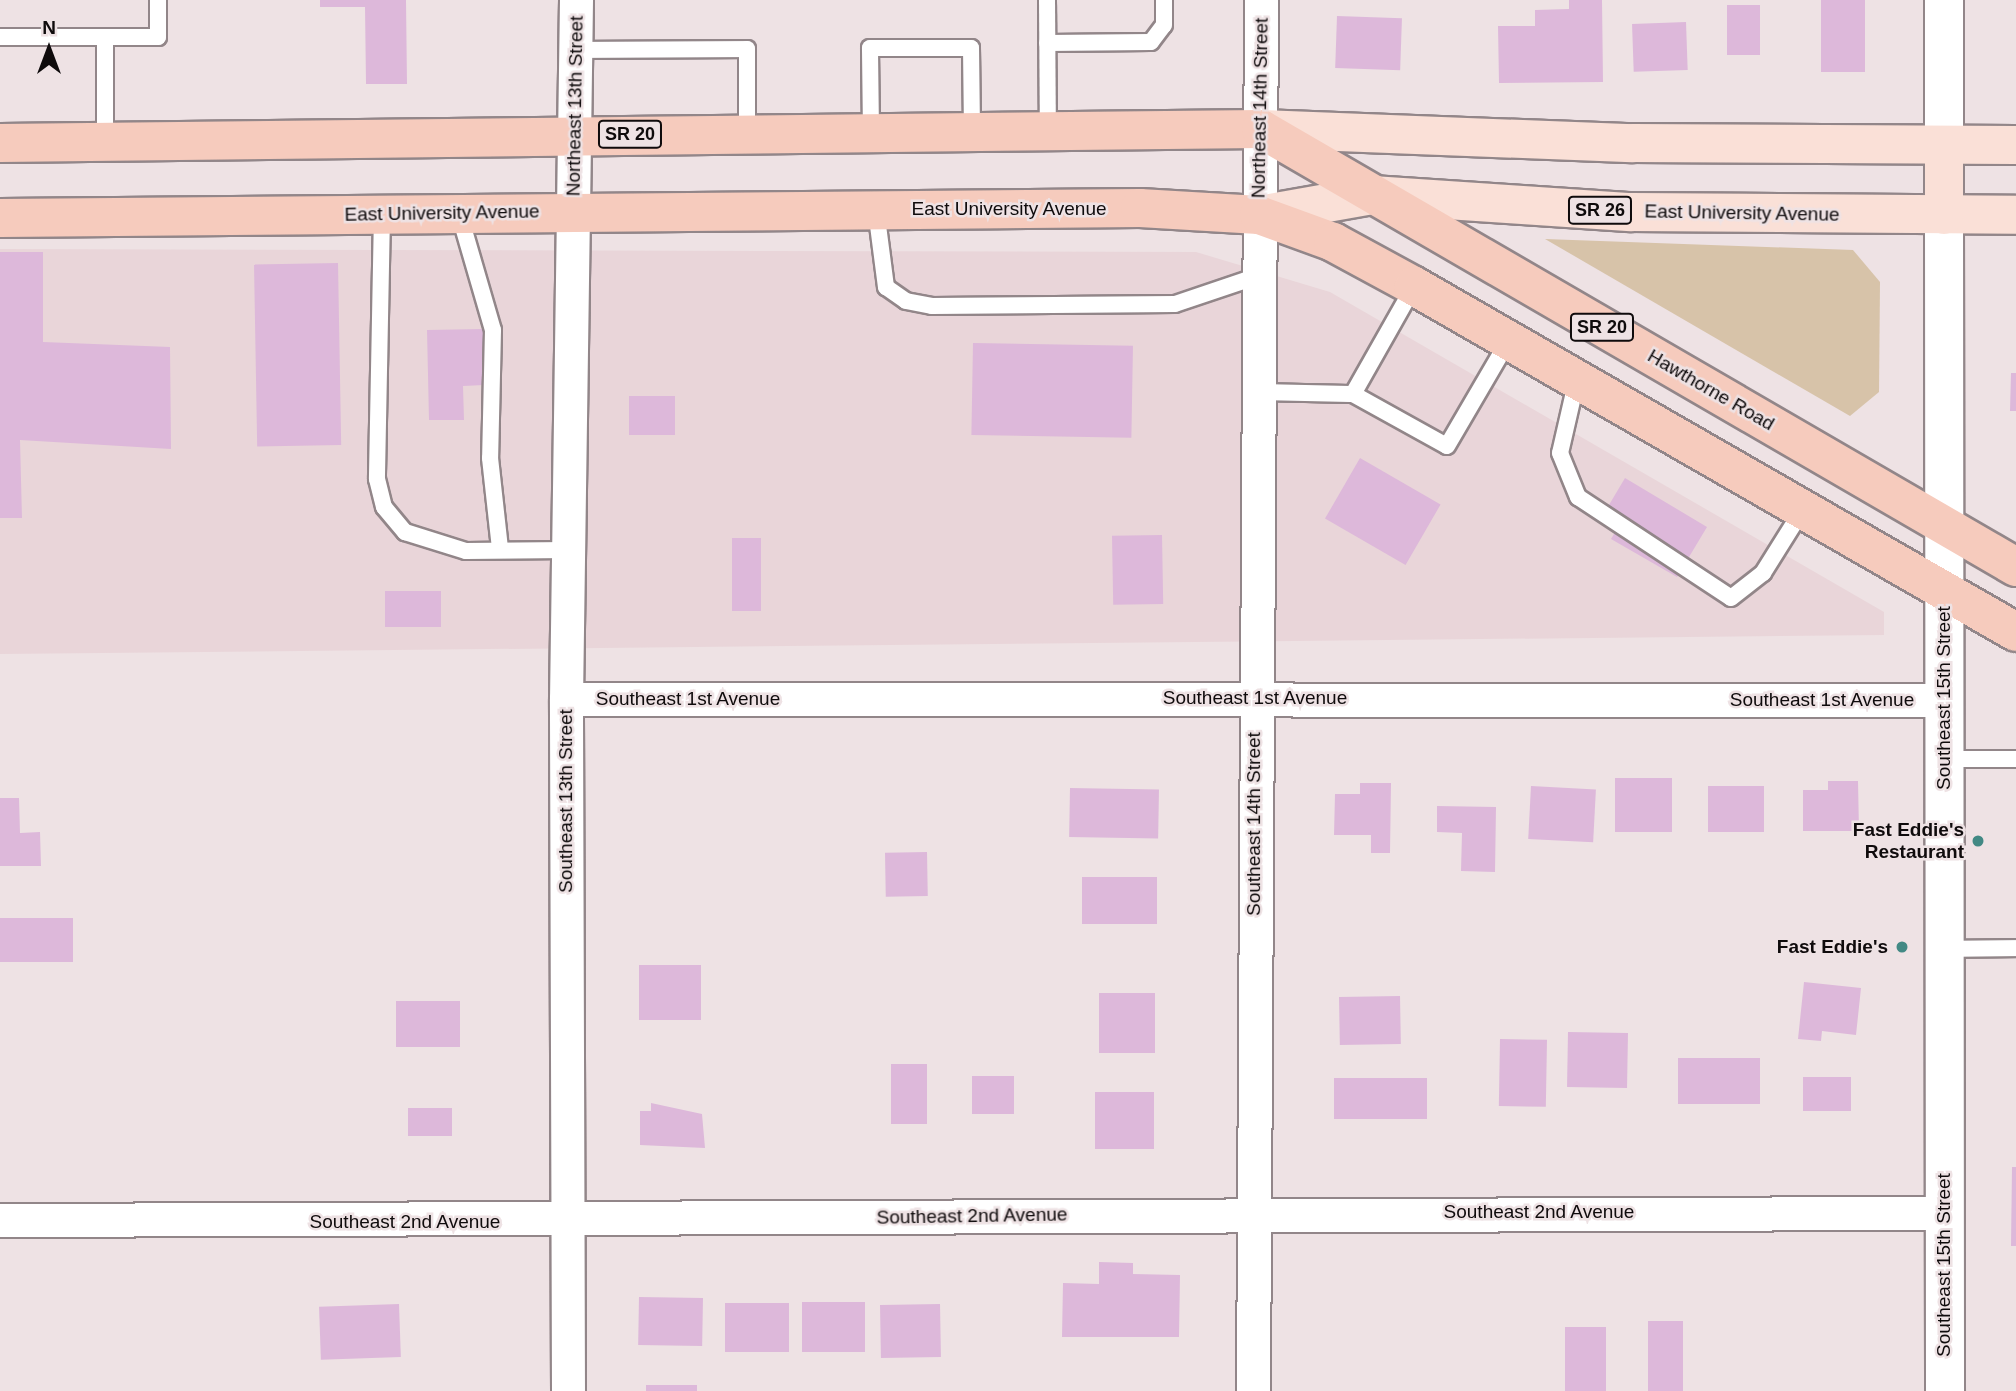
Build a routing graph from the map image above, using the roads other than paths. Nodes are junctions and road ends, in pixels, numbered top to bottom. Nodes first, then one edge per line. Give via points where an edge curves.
1 (158, 0) edge
2 (576, 0) edge
3 (1047, 0) edge
4 (1164, 0) edge
5 (1261, 0) edge
6 (1944, 0) edge
7 (0, 37) edge
8 (105, 37) junction
9 (1047, 43) junction
10 (576, 50) junction
11 (1261, 129) junction
12 (1048, 130) junction
13 (972, 131) junction
14 (871, 132) junction
15 (747, 133) junction
16 (575, 134) junction
17 (105, 142) junction
18 (0, 143) edge
19 (1944, 145) junction
20 (2016, 145) edge
21 (1372, 195) junction
22 (876, 210) junction
23 (574, 211) junction
24 (459, 212) junction
25 (382, 214) junction
26 (1259, 215) junction
27 (1944, 215) junction
28 (2016, 215) edge
29 (0, 218) edge
30 (1258, 276) junction
31 (1414, 286) junction
32 (1509, 340) junction
33 (1577, 379) junction
34 (1257, 393) junction
35 (1353, 394) junction
36 (1803, 508) junction
37 (1943, 526) junction
38 (499, 548) junction
39 (568, 550) junction
40 (2016, 568) edge
41 (1944, 590) junction
42 (2016, 632) edge
43 (1255, 698) junction
44 (566, 699) junction
45 (1944, 700) junction
46 (1944, 759) junction
47 (2016, 759) edge
48 (2016, 948) edge
49 (1944, 949) junction
50 (1253, 1211) junction
51 (1944, 1213) junction
52 (0, 1220) edge
53 (567, 1223) junction
54 (568, 1391) edge
55 (1253, 1391) edge
56 (1945, 1391) edge

1 - 8 lane via 158,37
2 - 10 street, Northeast 13th Street
3 - 9 lane
4 - 9 lane via 1164,25 1151,42
5 - 11 street, Northeast 14th Street
6 - 19 street
7 - 8 lane
8 - 17 lane
9 - 12 lane
10 - 15 lane via 747,49
10 - 16 street, Northeast 13th Street
11 - 12 highway, SR 20
11 - 19 main road via 1633,143
11 - 21 highway, Hawthorne Road / SR 20
11 - 26 street, Northeast 14th Street
12 - 13 highway, SR 20
13 - 14 highway, SR 20
13 - 14 lane via 971,48 870,48
14 - 15 highway, SR 20
15 - 16 highway, SR 20
16 - 17 highway, SR 20
16 - 23 street, Northeast 13th Street
17 - 18 highway, SR 20
19 - 20 main road
19 - 27 main road
21 - 26 main road, East University Avenue / SR 26
21 - 27 main road, East University Avenue / SR 26 via 1631,212
21 - 37 highway, Hawthorne Road / SR 20
22 - 23 highway, East University Avenue / SR 20
22 - 26 highway, East University Avenue / SR 20 via 1140,208
22 - 30 lane via 886,287 906,300 932,306 1175,304
23 - 24 highway, East University Avenue / SR 20
23 - 39 street, Southeast 13th Street
24 - 25 highway, East University Avenue / SR 20
24 - 38 lane via 493,330 490,458
25 - 29 highway, East University Avenue / SR 20
25 - 38 lane via 377,479 384,507 405,532 424,539 466,551
26 - 30 street, Southeast 14th Street
26 - 31 highway, SR 20 via 1333,242
27 - 28 main road, East University Avenue / SR 26
27 - 37 street, Southeast 15th Street
30 - 34 street, Southeast 14th Street
31 - 32 highway, SR 20
31 - 35 lane
32 - 33 highway, SR 20
32 - 35 lane via 1447,446
33 - 36 highway, SR 20
33 - 36 lane via 1560,453 1578,497 1731,598 1763,573
34 - 35 lane
34 - 43 street, Southeast 14th Street
36 - 41 highway, SR 20
37 - 40 highway, Hawthorne Road / SR 20
37 - 41 street, Southeast 15th Street
38 - 39 lane
39 - 44 street, Southeast 13th Street
41 - 42 highway, SR 20
41 - 45 street, Southeast 15th Street
43 - 44 street, Southeast 1st Avenue
43 - 45 street, Southeast 1st Avenue
43 - 50 street, Southeast 14th Street
44 - 53 street, Southeast 13th Street
45 - 46 street, Southeast 15th Street
46 - 47 lane
46 - 49 street, Southeast 15th Street
48 - 49 lane
49 - 51 street, Southeast 15th Street
50 - 51 street, Southeast 2nd Avenue
50 - 53 street, Southeast 2nd Avenue
50 - 55 street, Southeast 14th Street
51 - 56 street, Southeast 15th Street
52 - 53 street, Southeast 2nd Avenue
53 - 54 street, Southeast 13th Street

